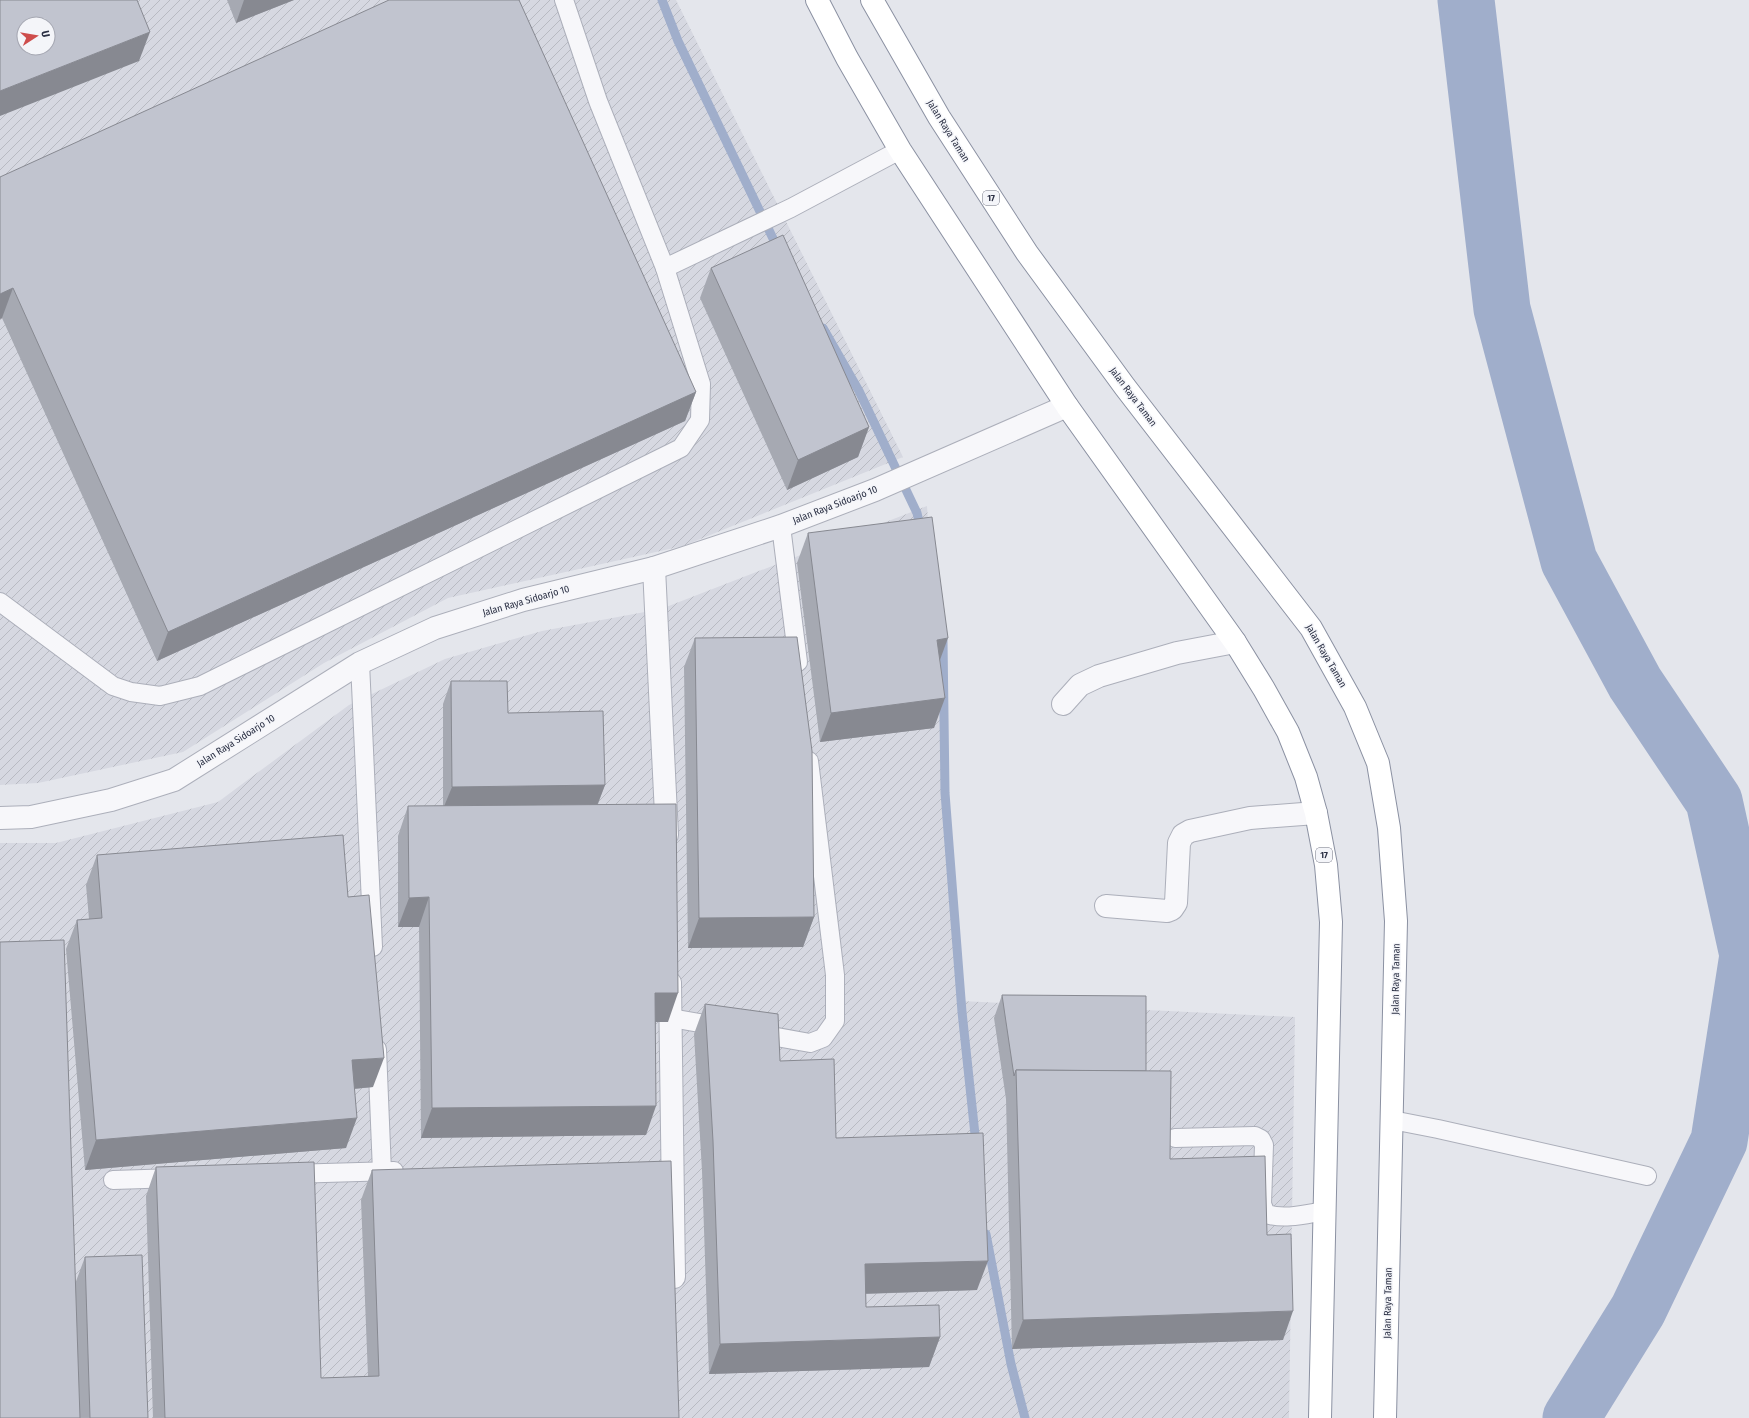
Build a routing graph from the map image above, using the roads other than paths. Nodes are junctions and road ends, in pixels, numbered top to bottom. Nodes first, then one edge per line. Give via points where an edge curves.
1 (564, 0) edge
2 (817, 0) edge
3 (872, 0) edge
4 (900, 150) junction
5 (665, 268) junction
6 (1067, 406) junction
7 (781, 526) junction
8 (654, 568) junction
9 (0, 602) edge
10 (1235, 642) junction
11 (360, 663) junction
12 (799, 675) edge
13 (1063, 704) dead end
14 (808, 746) edge
15 (1316, 813) junction
16 (0, 818) edge
17 (667, 853) edge
18 (1106, 906) dead end
19 (670, 963) edge
20 (374, 967) edge
21 (671, 1018) junction
22 (376, 1030) edge
23 (1392, 1120) junction
24 (1175, 1138) dead end
25 (414, 1171) edge
26 (382, 1172) junction
27 (272, 1175) edge
28 (1647, 1176) dead end
29 (192, 1177) edge
30 (113, 1180) dead end
31 (1325, 1211) junction
32 (674, 1298) edge
33 (1320, 1418) edge
34 (1385, 1418) edge

1 - 5 lane via 598,101
2 - 4 highway, 17
3 - 23 highway, Jalan Raya Taman / 17 via 939,117 1027,253 1125,387 1311,628 1355,707 1378,762 1389,828 1396,921
4 - 5 lane via 791,208
4 - 6 highway, 17
5 - 9 lane via 701,384 700,420 681,448 200,686 160,696 131,692 113,686
6 - 7 street, Jalan Raya Sidoarjo 10 via 875,490
6 - 10 highway, 17
7 - 8 street, Jalan Raya Sidoarjo 10
7 - 12 lane
8 - 11 street, Jalan Raya Sidoarjo 10 via 523,600 435,628
8 - 17 street
10 - 13 street via 1177,653 1099,676 1080,685
10 - 15 highway, 17 via 1288,732 1306,777
11 - 16 street, Jalan Raya Sidoarjo 10 via 174,780 111,800 31,817
11 - 20 lane
14 - 21 lane via 835,975 835,1021 823,1038 810,1043
15 - 18 street via 1250,818 1190,831 1182,835 1178,843 1176,903 1172,909 1167,911
15 - 31 highway, 17 via 1326,865 1331,922
19 - 21 street
21 - 32 street
22 - 26 lane
23 - 28 lane
23 - 34 highway, Jalan Raya Taman / 17
24 - 31 lane via 1255,1136 1261,1139 1264,1145 1262,1204 1266,1214 1276,1217
25 - 26 lane
26 - 27 lane
29 - 30 lane
31 - 33 highway, 17

